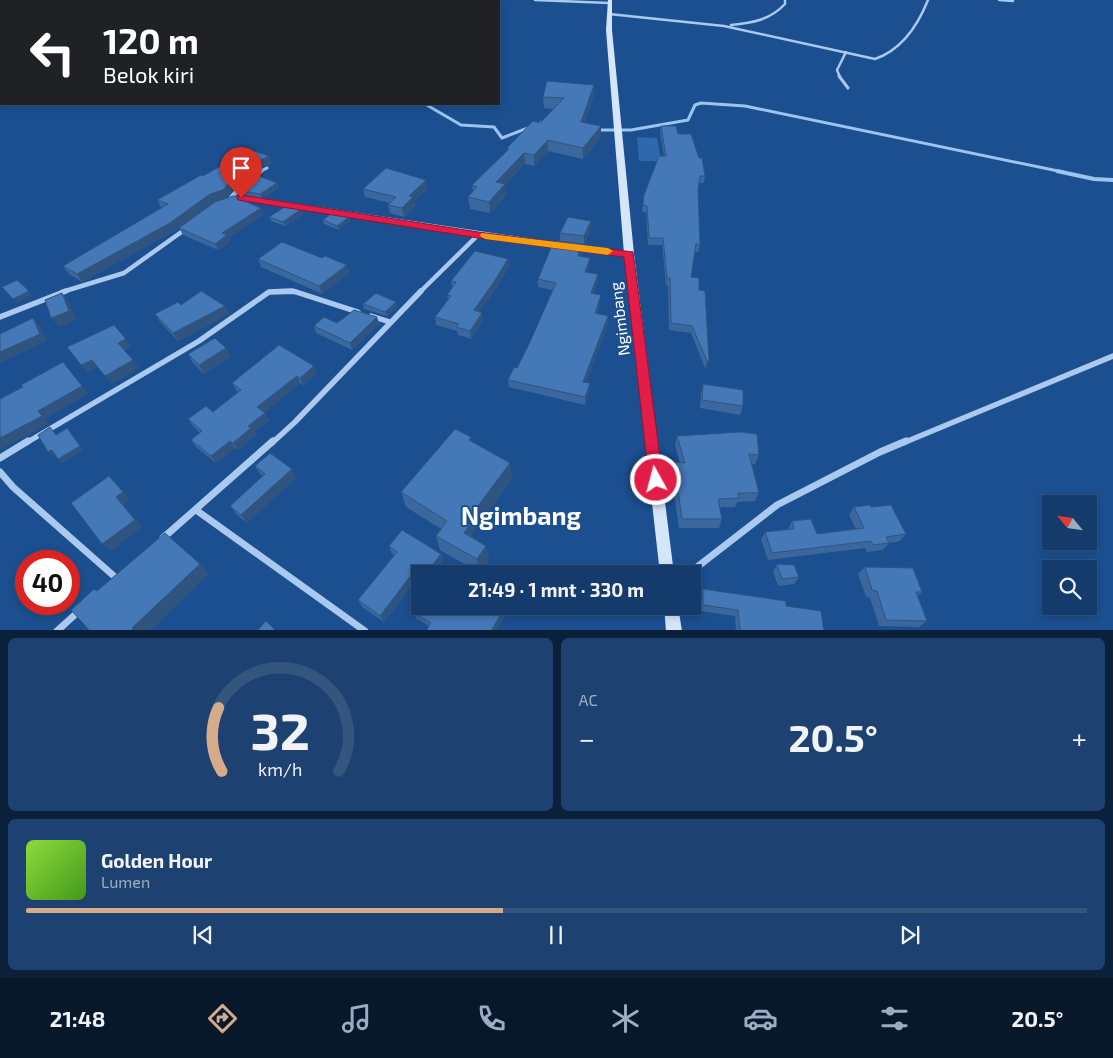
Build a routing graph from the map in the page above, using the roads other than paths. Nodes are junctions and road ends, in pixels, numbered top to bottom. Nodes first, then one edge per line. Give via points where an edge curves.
1 (535, 0) edge
2 (785, 0) edge
3 (928, 0) edge
4 (999, 0) edge
5 (1013, 1) dead end
6 (609, 2) edge
7 (609, 14) junction
8 (724, 26) junction
9 (846, 52) junction
10 (848, 88) dead end
11 (268, 168) dead end
12 (230, 199) junction
13 (223, 202) edge
14 (193, 223) edge
15 (478, 235) junction
16 (563, 246) edge
17 (572, 247) edge
18 (629, 254) junction
19 (0, 318) edge
20 (390, 322) junction
21 (1113, 356) edge
22 (0, 458) edge
23 (0, 472) edge
24 (196, 510) junction
25 (159, 541) edge
26 (666, 565) edge
27 (700, 565) edge
28 (122, 571) edge
29 (115, 577) junction
30 (108, 584) edge
31 (86, 604) edge
32 (672, 615) edge
33 (57, 630) edge
34 (365, 630) edge
35 (674, 630) edge

1 - 6 street
2 - 8 street via 782,9 763,20
3 - 9 street via 923,16 911,31 881,58 866,58
4 - 5 street
6 - 7 street, Ngimbang
7 - 8 street
7 - 18 street, Ngimbang
8 - 9 street
9 - 10 street via 837,70
11 - 12 street via 246,180
12 - 13 street
12 - 15 street via 269,202
14 - 19 street via 124,273 57,294
15 - 16 street
15 - 20 street
17 - 18 street
18 - 26 street, Ngimbang
20 - 22 street via 293,291 269,292 200,341
20 - 24 street via 294,422
21 - 27 street via 880,452 777,505
23 - 29 street
24 - 25 street
24 - 34 street
28 - 29 street
29 - 30 street
31 - 33 street
32 - 35 street

